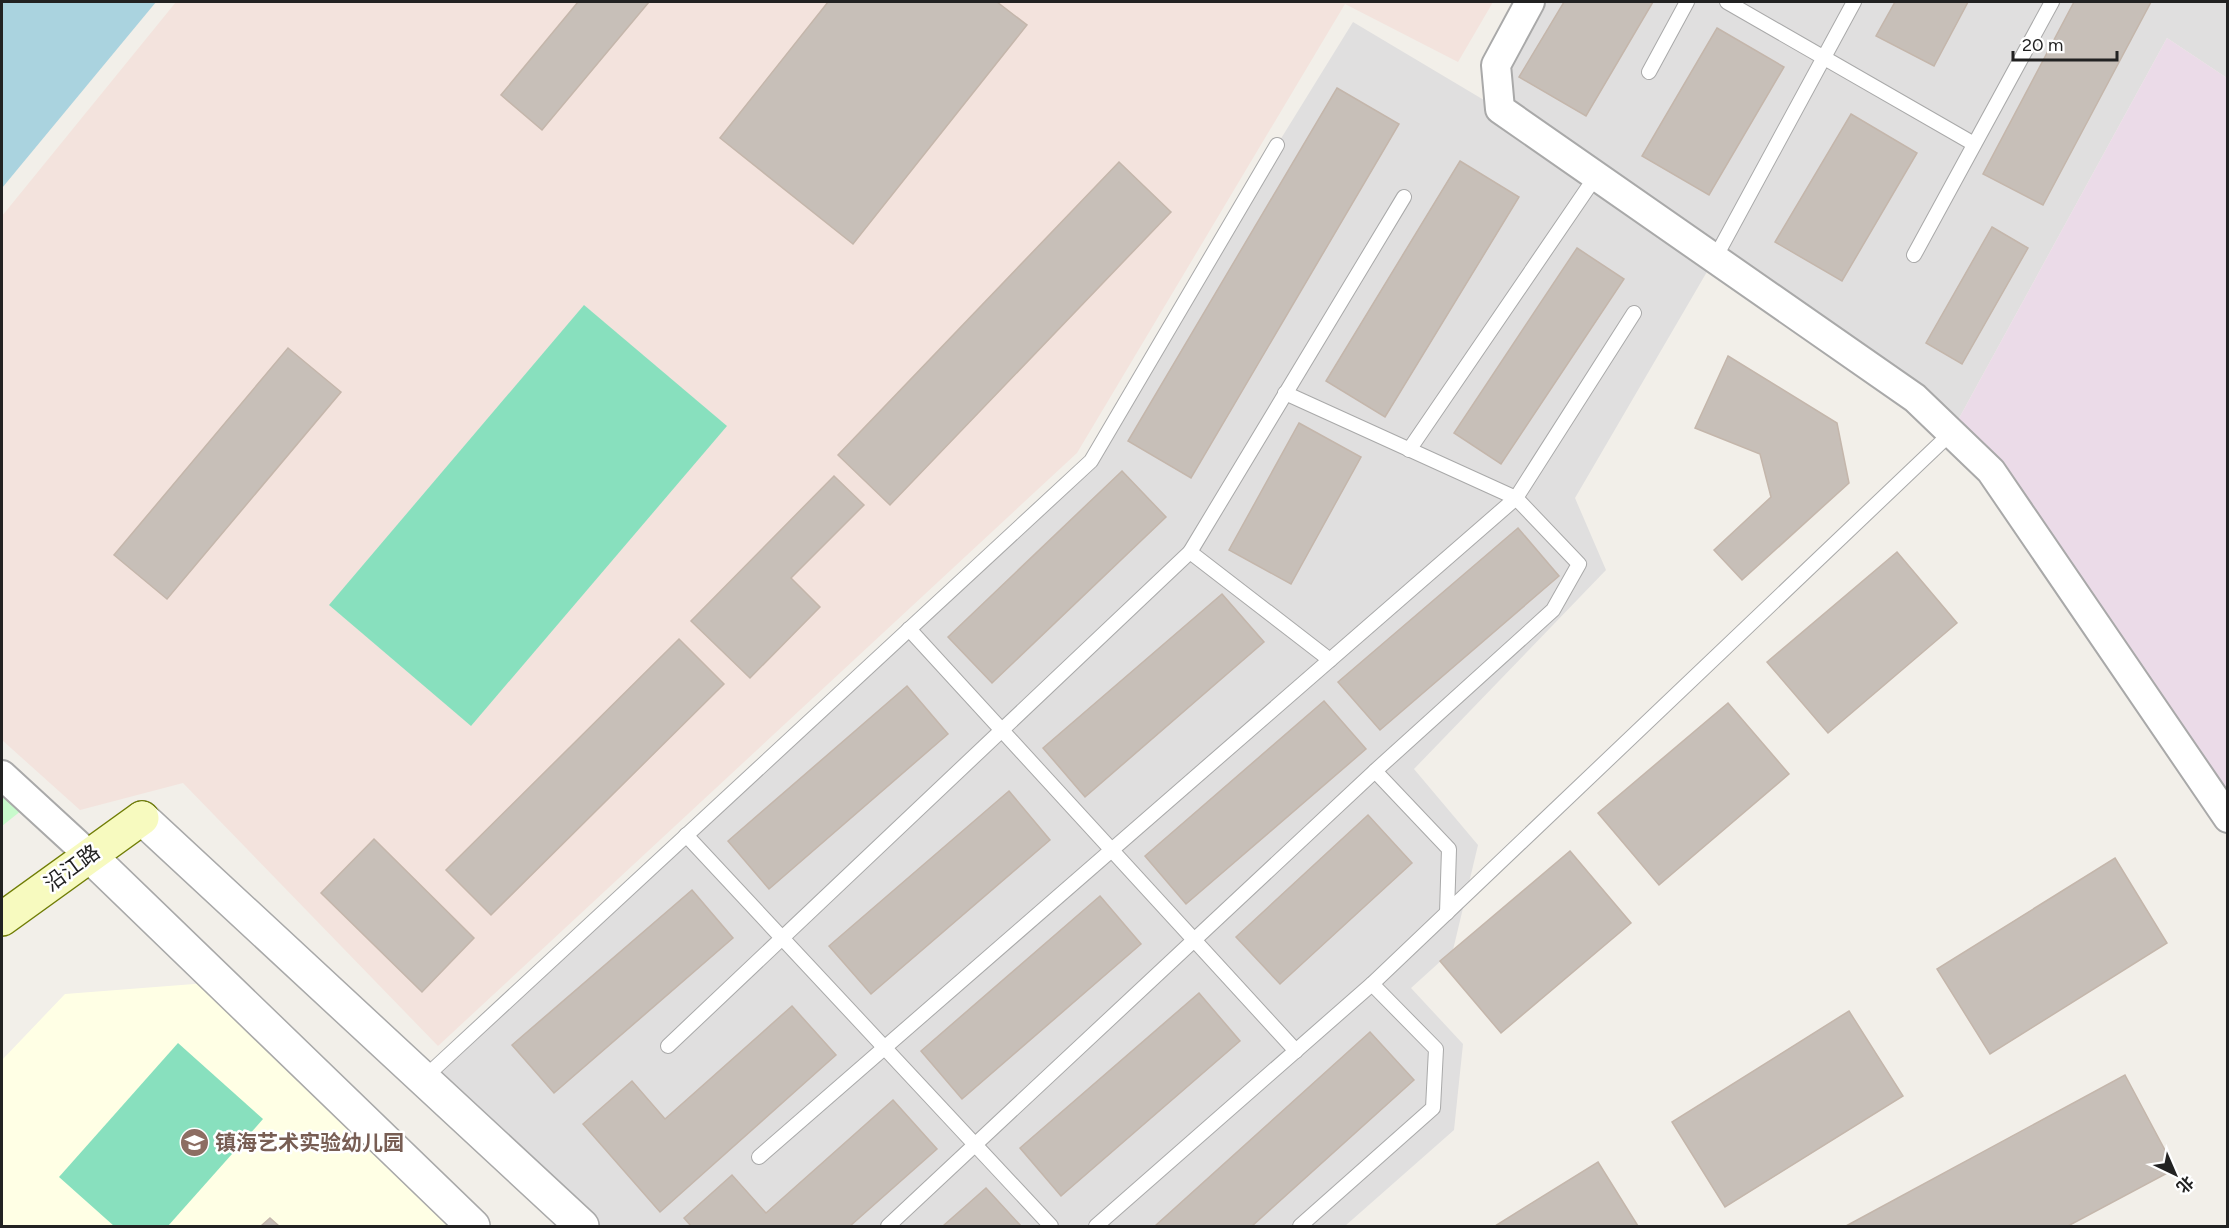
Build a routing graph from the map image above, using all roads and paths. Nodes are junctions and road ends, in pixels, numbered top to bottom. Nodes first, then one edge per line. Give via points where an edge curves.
1 (1530, 2) edge
2 (1687, 2) edge
3 (1727, 2) edge
4 (1854, 2) edge
5 (2052, 2) edge
6 (1824, 57) junction
7 (1649, 72) dead end
8 (1974, 144) junction
9 (1277, 145) dead end
10 (1596, 176) junction
11 (1404, 197) dead end
12 (1914, 255) dead end
13 (1715, 258) junction
14 (1634, 313) dead end
15 (1285, 393) junction
16 (1951, 433) junction
17 (1409, 450) junction
18 (1516, 498) junction
19 (1190, 552) junction
20 (909, 629) junction
21 (1330, 660) junction
22 (1002, 731) junction
23 (1375, 771) junction
24 (2, 775) edge
25 (142, 818) joint
26 (2228, 818) edge
27 (686, 835) junction
28 (1112, 850) junction
29 (89, 855) junction
30 (1447, 914) junction
31 (2, 920) edge
32 (783, 938) junction
33 (1194, 940) junction
34 (1372, 984) junction
35 (668, 1046) dead end
36 (885, 1048) junction
37 (1296, 1051) junction
38 (423, 1079) junction
39 (975, 1145) junction
40 (759, 1157) dead end
41 (473, 1227) edge
42 (582, 1227) edge
43 (888, 1227) edge
44 (1051, 1227) edge
45 (1096, 1227) edge
46 (1300, 1227) edge

1 - 10 street via 1496,65 1500,109
2 - 7 lane
3 - 6 lane
4 - 6 lane
5 - 8 lane
6 - 8 lane
6 - 13 lane
8 - 12 lane
9 - 20 lane via 1091,460
10 - 13 street
10 - 17 lane
11 - 15 lane
13 - 16 street via 1915,398
14 - 18 lane
15 - 17 lane
15 - 19 lane
16 - 26 street via 1991,471
16 - 30 lane
17 - 18 lane
18 - 21 lane
18 - 23 lane via 1579,564 1553,610
19 - 21 lane
19 - 22 lane
20 - 22 lane
20 - 27 lane
21 - 28 lane
22 - 28 lane
22 - 32 lane
23 - 30 lane via 1449,849
23 - 33 lane
24 - 29 street
25 - 29 main road, 沿江路
25 - 38 street
27 - 32 lane
27 - 38 lane
28 - 33 lane
28 - 36 lane
29 - 31 main road, 沿江路
29 - 41 street
30 - 34 lane
32 - 35 lane
32 - 36 lane
33 - 37 lane
33 - 39 lane
34 - 37 lane
34 - 46 lane via 1436,1049 1433,1108
36 - 39 lane
36 - 40 lane
37 - 45 lane
38 - 42 street
39 - 43 lane
39 - 44 lane

